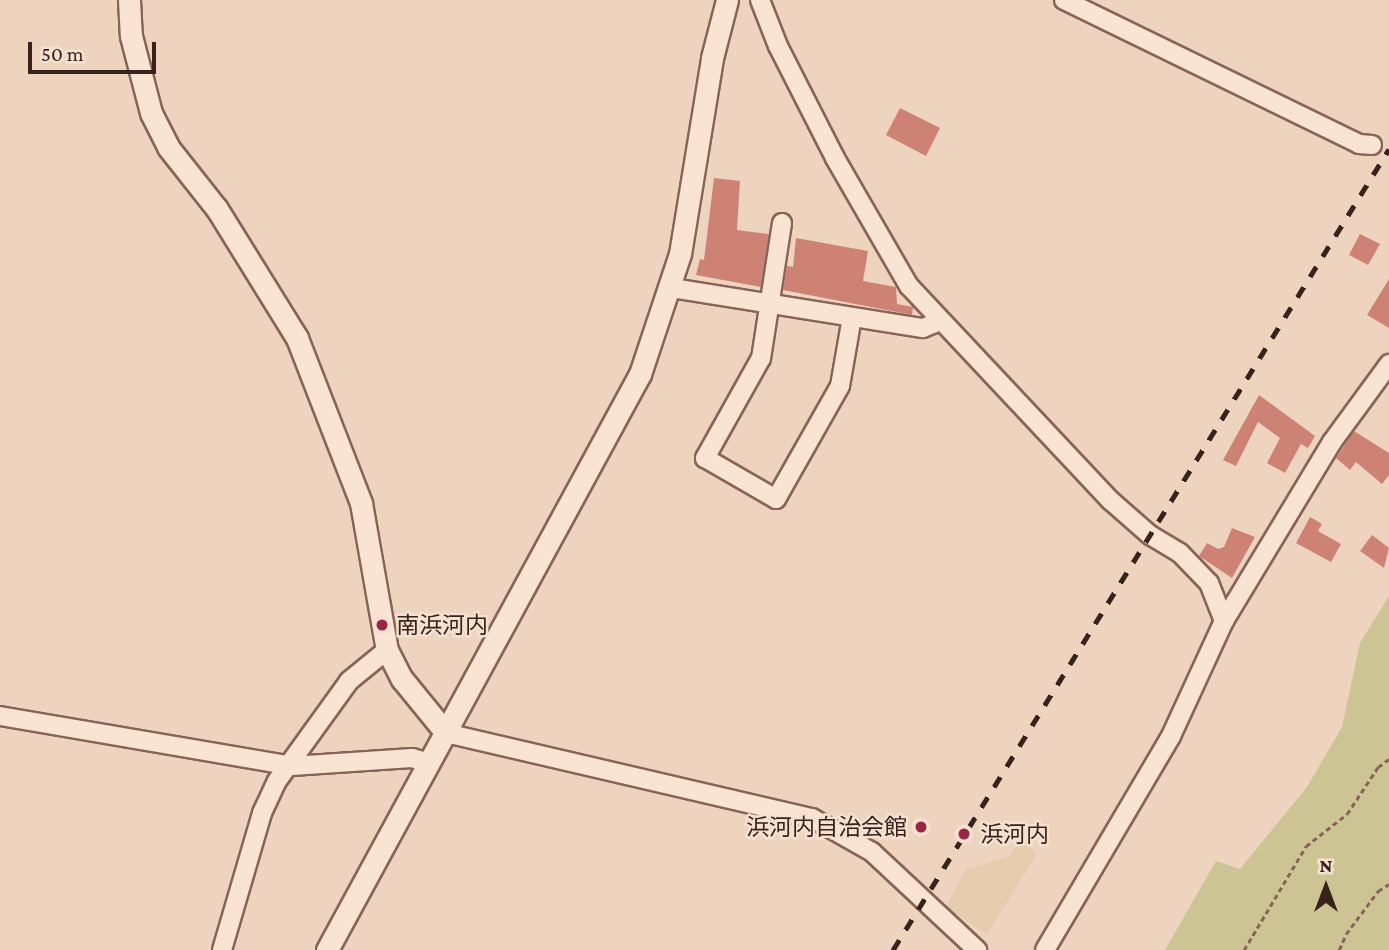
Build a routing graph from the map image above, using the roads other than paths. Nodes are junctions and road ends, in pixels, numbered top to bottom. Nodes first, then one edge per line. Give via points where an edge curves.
1 (129, 0) edge
2 (727, 0) edge
3 (760, 0) edge
4 (1064, 0) edge
5 (1372, 145) dead end
6 (782, 223) dead end
7 (672, 288) junction
8 (769, 303) junction
9 (852, 317) junction
10 (938, 322) junction
11 (1389, 364) edge
12 (1224, 621) junction
13 (387, 650) junction
14 (0, 716) edge
15 (446, 733) junction
16 (430, 763) junction
17 (292, 766) junction
18 (222, 950) edge
19 (327, 950) edge
20 (977, 950) edge
21 (1045, 950) edge

1 - 13 street via 131,36 151,113 168,147 217,209 268,288 322,393 361,503
2 - 7 street
3 - 10 street via 778,46 881,244
4 - 5 street via 1359,144
6 - 8 street
7 - 8 street
7 - 15 street via 617,421
8 - 9 street
8 - 9 street via 761,358 705,458 776,499 840,386
9 - 10 street via 923,328
10 - 12 street via 977,354 1110,500 1190,563 1209,583
11 - 12 street via 1332,442
12 - 21 street via 1171,736
13 - 15 street via 402,680
13 - 17 street via 349,681
14 - 17 street
15 - 16 street
15 - 20 street via 812,818 872,852
16 - 17 street via 412,758
16 - 19 street
17 - 18 street via 277,781 262,813

